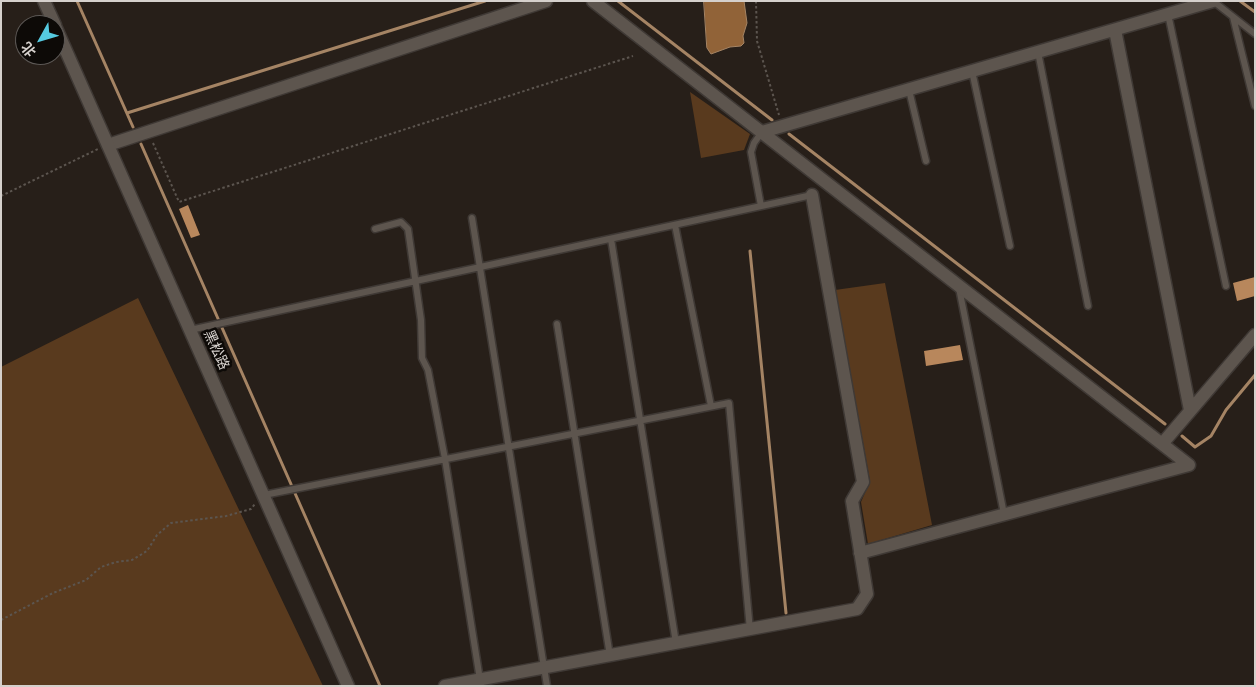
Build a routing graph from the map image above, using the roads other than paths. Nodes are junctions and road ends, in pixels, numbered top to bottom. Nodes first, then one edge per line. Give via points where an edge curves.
1 (44, 1) edge
2 (546, 1) edge
3 (593, 1) edge
4 (1213, 1) edge
5 (1168, 14) junction
6 (50, 15) edge
7 (1233, 17) junction
8 (1115, 30) junction
9 (1255, 34) edge
10 (65, 48) edge
11 (1038, 52) junction
12 (972, 71) junction
13 (909, 90) junction
14 (1255, 106) edge
15 (762, 132) junction
16 (108, 145) junction
17 (926, 161) dead end
18 (812, 195) joint
19 (761, 206) junction
20 (472, 218) dead end
21 (675, 225) junction
22 (375, 229) dead end
23 (611, 239) junction
24 (1010, 246) dead end
25 (480, 267) junction
26 (416, 281) junction
27 (959, 286) junction
28 (1226, 286) dead end
29 (1088, 306) dead end
30 (557, 324) dead end
31 (190, 330) junction
32 (1255, 335) edge
33 (711, 406) junction
34 (1190, 410) junction
35 (640, 420) junction
36 (575, 434) junction
37 (1162, 444) junction
38 (509, 447) junction
39 (445, 459) junction
40 (264, 495) junction
41 (1004, 514) junction
42 (860, 553) junction
43 (750, 630) junction
44 (676, 643) junction
45 (610, 656) junction
46 (544, 668) junction
47 (481, 682) edge
48 (348, 686) edge
49 (445, 686) edge
50 (547, 686) edge

1 - 6 street, 黑松路
2 - 16 street
3 - 15 street
4 - 5 street
4 - 7 lane
5 - 8 street
5 - 28 lane
7 - 9 lane
7 - 14 lane
8 - 11 street
8 - 34 street
10 - 16 street, 黑松路
11 - 12 street
11 - 29 lane
12 - 13 street
12 - 24 lane
13 - 15 street
13 - 17 lane
15 - 19 lane via 751,152
15 - 27 street
16 - 31 street, 黑松路
18 - 19 lane
18 - 42 street via 863,482 852,501
19 - 21 lane
20 - 25 lane
21 - 23 lane
21 - 33 lane
22 - 26 lane via 401,222 408,229
23 - 25 lane
23 - 35 lane
25 - 26 lane
25 - 38 lane
26 - 31 lane
26 - 39 lane via 422,320 422,358 428,370
27 - 37 street
27 - 41 lane
30 - 36 lane
31 - 40 street, 黑松路
32 - 34 street
33 - 35 lane
33 - 43 lane via 729,403
34 - 37 street
35 - 36 lane
35 - 44 lane
36 - 38 lane
36 - 45 lane
37 - 41 street via 1189,465
38 - 39 lane
38 - 46 lane
39 - 40 lane
39 - 47 lane
40 - 48 street, 黑松路
41 - 42 street
42 - 43 street via 867,594 856,609
43 - 44 street
44 - 45 street
45 - 46 street
46 - 47 street
46 - 50 lane
47 - 49 street

